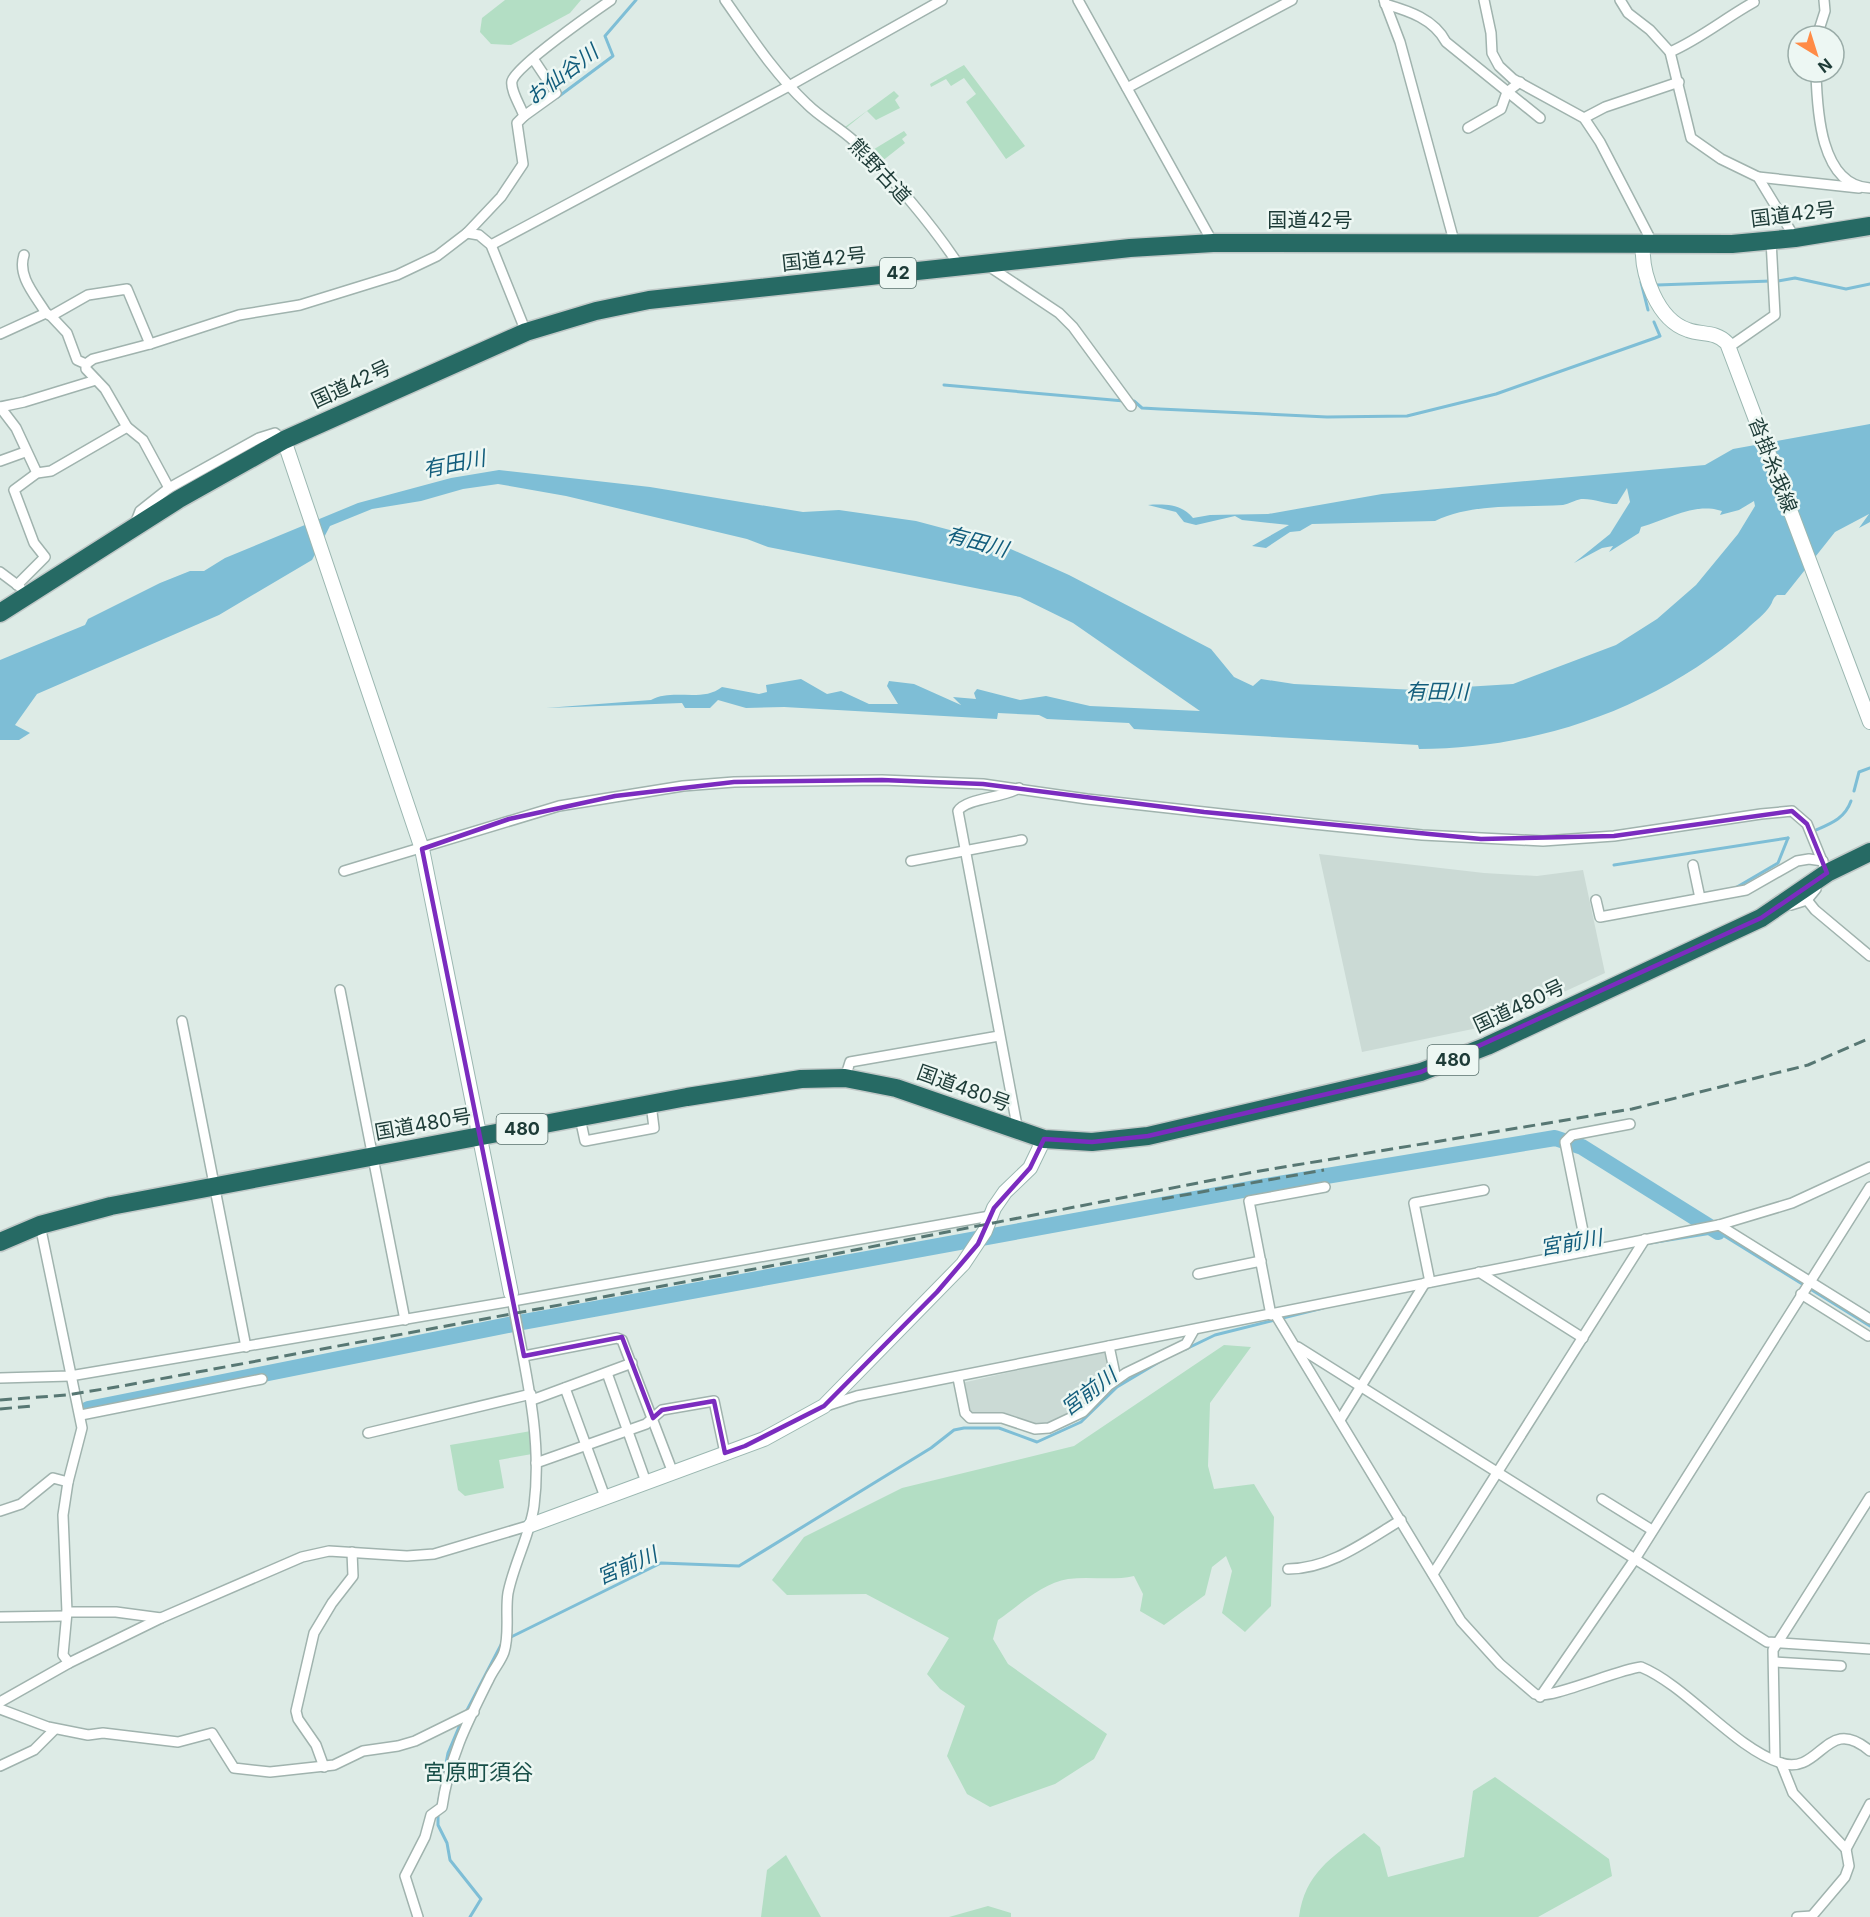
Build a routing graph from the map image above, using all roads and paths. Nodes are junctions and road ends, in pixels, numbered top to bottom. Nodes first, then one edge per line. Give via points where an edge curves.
1 (611, 0) edge
2 (725, 0) edge
3 (942, 0) edge
4 (1078, 0) edge
5 (1292, 0) edge
6 (1484, 0) edge
7 (1620, 0) edge
8 (1753, 0) edge
9 (1824, 0) edge
10 (1384, 1) edge
11 (1821, 24) edge
12 (1670, 52) junction
13 (534, 60) junction
14 (1520, 82) junction
15 (1678, 82) junction
16 (1817, 84) edge
17 (789, 86) junction
18 (1127, 88) junction
19 (1507, 92) junction
20 (524, 116) junction
21 (1540, 118) dead end
22 (1584, 118) junction
23 (1468, 128) dead end
24 (1758, 177) junction
25 (1869, 188) edge
26 (1870, 226) edge
27 (467, 232) junction
28 (1795, 238) junction
29 (1771, 240) junction
30 (1454, 242) junction
31 (1213, 243) junction
32 (490, 245) junction
33 (1648, 245) junction
34 (24, 255) dead end
35 (986, 265) junction
36 (961, 267) junction
37 (49, 315) junction
38 (526, 332) junction
39 (0, 334) edge
40 (150, 344) junction
41 (1730, 351) junction
42 (86, 364) junction
43 (96, 380) junction
44 (1131, 405) dead end
45 (0, 407) edge
46 (127, 427) junction
47 (284, 440) junction
48 (25, 452) junction
49 (0, 461) edge
50 (37, 474) junction
51 (169, 489) junction
52 (134, 529) junction
53 (0, 572) edge
54 (23, 590) junction
55 (0, 613) edge
56 (1870, 722) edge
57 (1019, 788) junction
58 (1022, 840) dead end
59 (422, 849) junction
60 (964, 850) junction
61 (1870, 852) edge
62 (911, 861) dead end
63 (1845, 864) junction
64 (1693, 865) dead end
65 (1825, 867) junction
66 (344, 871) dead end
67 (1700, 898) junction
68 (1596, 900) dead end
69 (1807, 900) junction
70 (1761, 918) junction
71 (1870, 956) edge
72 (340, 990) dead end
73 (182, 1021) dead end
74 (999, 1036) junction
75 (845, 1078) junction
76 (1630, 1124) dead end
77 (1018, 1131) junction
78 (480, 1137) junction
79 (1044, 1139) junction
80 (373, 1156) junction
81 (1869, 1168) edge
82 (214, 1186) junction
83 (1325, 1187) dead end
84 (1870, 1187) edge
85 (1484, 1190) dead end
86 (990, 1215) junction
87 (40, 1225) junction
88 (1719, 1225) junction
89 (1645, 1239) junction
90 (0, 1242) edge
91 (1587, 1251) junction
92 (1261, 1261) junction
93 (1479, 1272) junction
94 (1198, 1274) dead end
95 (1809, 1280) junction
96 (1427, 1282) junction
97 (1801, 1294) junction
98 (512, 1297) junction
99 (1273, 1314) junction
100 (1870, 1319) edge
101 (405, 1320) junction
102 (1194, 1330) junction
103 (1869, 1336) edge
104 (1583, 1338) junction
105 (1109, 1346) junction
106 (1296, 1346) junction
107 (246, 1347) junction
108 (524, 1356) junction
109 (632, 1363) junction
110 (607, 1373) junction
111 (70, 1376) junction
112 (0, 1378) edge
113 (958, 1378) junction
114 (262, 1379) dead end
115 (1116, 1379) junction
116 (1361, 1386) junction
117 (565, 1388) junction
118 (531, 1397) junction
119 (824, 1406) junction
120 (81, 1415) junction
121 (652, 1418) junction
122 (1340, 1420) junction
123 (628, 1431) junction
124 (368, 1433) dead end
125 (586, 1445) junction
126 (725, 1453) junction
127 (536, 1463) junction
128 (1498, 1472) junction
129 (673, 1473) junction
130 (68, 1482) junction
131 (646, 1482) junction
132 (605, 1497) junction
133 (1870, 1497) edge
134 (1602, 1499) dead end
135 (0, 1511) edge
136 (1401, 1520) junction
137 (531, 1525) junction
138 (1652, 1530) junction
139 (352, 1552) junction
140 (1635, 1559) junction
141 (1288, 1569) dead end
142 (1433, 1574) junction
143 (66, 1614) junction
144 (0, 1617) edge
145 (161, 1618) junction
146 (1777, 1644) junction
147 (1870, 1649) edge
148 (1774, 1662) junction
149 (69, 1663) junction
150 (1842, 1666) dead end
151 (1540, 1697) junction
152 (0, 1702) edge
153 (0, 1709) edge
154 (474, 1712) junction
155 (55, 1729) junction
156 (1870, 1751) edge
157 (1778, 1762) junction
158 (0, 1766) edge
159 (324, 1767) junction
160 (1870, 1804) edge
161 (1846, 1849) junction
162 (1812, 1916) edge
163 (418, 1917) edge
164 (1797, 1917) edge

1 - 13 street
2 - 17 street, 熊野古道 via 758,50
3 - 17 street
4 - 18 street
5 - 18 street
6 - 14 street via 1492,53 1499,66
7 - 12 street via 1628,13
8 - 12 street
9 - 11 street
10 - 19 street via 1434,25 1446,42
10 - 30 street via 1400,42
12 - 15 street
13 - 20 street via 512,82
13 - 20 street via 556,93
14 - 19 street
14 - 22 street
15 - 22 street
15 - 24 street via 1691,138
16 - 25 street via 1821,133 1830,158 1854,185
17 - 32 street
17 - 36 street, 熊野古道 via 866,152
18 - 31 street
19 - 21 street
19 - 23 street via 1501,109
20 - 27 street via 517,123 523,157 520,169 501,197
22 - 33 street via 1605,151
24 - 25 street
24 - 28 street
26 - 28 highway, 国道42号 / 42
27 - 32 street via 479,235
27 - 40 street via 437,256 397,275 300,305 239,315
28 - 29 highway, 国道42号 / 42
29 - 33 highway, 国道42号 / 42
29 - 41 street via 1775,315
30 - 31 highway, 国道42号 / 42
30 - 33 highway, 国道42号 / 42
31 - 35 highway, 国道42号 / 42 via 1130,248
32 - 38 street
33 - 41 street via 1644,271 1669,317 1689,331 1723,338
34 - 37 street via 20,267 23,275
35 - 36 highway, 国道42号 / 42
35 - 44 street via 1034,294 1066,320
36 - 38 highway, 国道42号 / 42 via 649,300
37 - 39 street
37 - 40 street via 88,295 127,289
37 - 42 street via 67,333 77,360
38 - 47 highway, 国道42号 / 42
40 - 42 street
41 - 56 street, 沓掛糸我線
42 - 43 street
43 - 45 street
43 - 46 street
45 - 48 street via 16,428
46 - 50 street via 51,471
46 - 51 street via 143,440
47 - 51 street via 275,433 259,438
47 - 52 highway, 国道42号 / 42
47 - 59 street
48 - 49 street
48 - 50 street
50 - 54 street via 14,490 34,543 45,557
51 - 52 street via 140,511
52 - 54 highway, 国道42号 / 42
53 - 54 street
54 - 55 highway, 国道42号 / 42
57 - 59 street via 882,780 684,786 559,806
57 - 60 street via 1006,796 961,806 958,811
57 - 65 street via 1146,806 1481,839 1543,841 1614,836 1792,812 1807,824
58 - 60 street
59 - 66 street
59 - 78 street
60 - 62 street
60 - 74 street
61 - 63 highway, 国道480号 / 480
63 - 65 highway, 国道480号 / 480
63 - 69 street
64 - 67 street
65 - 67 street via 1802,859 1746,890
65 - 70 highway, 国道480号 / 480
67 - 68 street via 1600,917
69 - 70 street
69 - 71 street
70 - 79 highway, 国道480号 / 480 via 1487,1046 1421,1072 1148,1136 1092,1142
72 - 80 street
73 - 82 street
74 - 75 street via 850,1062
74 - 77 street
75 - 77 highway, 国道480号 / 480 via 896,1088
75 - 78 highway, 国道480号 / 480 via 801,1079
76 - 91 street via 1572,1135 1565,1142
77 - 79 highway, 国道480号 / 480
78 - 80 highway, 国道480号 / 480
78 - 98 street
79 - 86 street via 1035,1160
80 - 82 highway, 国道480号 / 480
80 - 101 street
81 - 88 street via 1792,1203
82 - 87 highway, 国道480号 / 480 via 111,1206
82 - 107 street
83 - 92 street via 1249,1201
84 - 95 street
85 - 96 street via 1414,1203
86 - 98 street
86 - 119 street via 978,1244 956,1273
87 - 90 highway, 国道480号 / 480
87 - 111 street
88 - 89 street
88 - 95 street
89 - 91 street
89 - 104 street
91 - 93 street
92 - 94 street
92 - 99 street
93 - 96 street
93 - 104 street
95 - 97 street
95 - 100 street
96 - 99 street
96 - 116 street
97 - 103 street
97 - 138 street
98 - 101 street
98 - 108 street
99 - 102 street
99 - 106 street
101 - 107 street
102 - 105 street
102 - 115 street via 1186,1344
104 - 128 street
105 - 113 street
105 - 115 street
106 - 116 street
106 - 122 street
107 - 111 street
108 - 109 street via 619,1338
108 - 118 street
109 - 110 street
109 - 121 street
110 - 117 street
110 - 123 street
111 - 112 street
111 - 120 street
113 - 115 street via 965,1413 970,1419 1002,1418 1041,1430 1083,1412
113 - 119 street via 857,1396
114 - 120 street
116 - 122 street
116 - 128 street
117 - 118 street
117 - 125 street
118 - 124 street
118 - 127 street
119 - 126 street via 777,1433
120 - 130 street via 81,1440
121 - 123 street
121 - 126 street via 662,1410 714,1401
121 - 129 street
122 - 136 street
123 - 125 street
123 - 131 street
125 - 127 street
125 - 132 street
126 - 129 street
127 - 137 street
128 - 140 street
128 - 142 street
129 - 131 street
130 - 135 street via 53,1478 21,1504
130 - 143 street via 63,1515
131 - 132 street
132 - 137 street
133 - 146 street
134 - 138 street
136 - 141 street via 1334,1559 1305,1569
136 - 142 street
137 - 139 street via 434,1554
137 - 154 street via 508,1594 504,1653
138 - 140 street
139 - 145 street via 329,1551 302,1557
139 - 159 street via 353,1576 314,1633 296,1711
140 - 146 street via 1767,1642
140 - 151 street
142 - 151 street via 1470,1631 1500,1665
143 - 144 street
143 - 145 street via 116,1612
143 - 149 street via 63,1655
145 - 149 street
146 - 147 street
146 - 148 street
148 - 150 street
148 - 157 street
149 - 152 street
151 - 157 street via 1641,1667
153 - 155 street
154 - 159 street via 415,1741 363,1751
154 - 163 street via 456,1745 442,1806 431,1815 425,1837 405,1876
155 - 158 street via 34,1750
155 - 159 street via 178,1742 212,1733 234,1768 270,1772
156 - 157 street via 1858,1740 1845,1737 1833,1740 1812,1758
157 - 161 street via 1793,1793
160 - 161 street
161 - 162 street via 1849,1866 1845,1877
162 - 164 street

